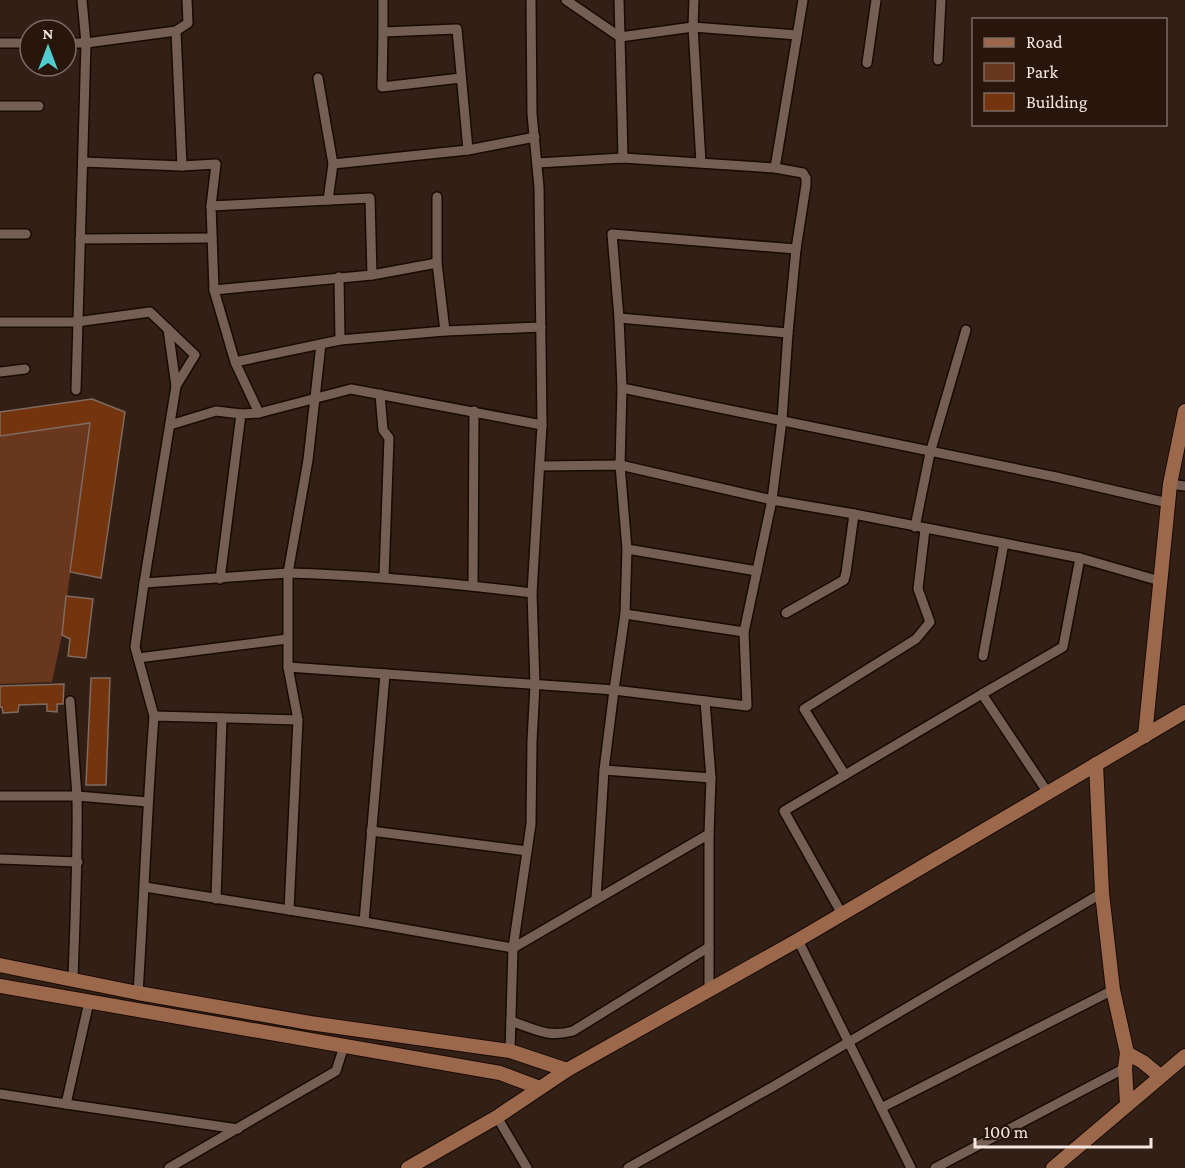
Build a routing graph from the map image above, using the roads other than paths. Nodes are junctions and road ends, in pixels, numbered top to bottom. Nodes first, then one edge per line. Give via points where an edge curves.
1 (82, 0) edge
2 (187, 0) edge
3 (383, 0) edge
4 (531, 0) edge
5 (566, 0) edge
6 (619, 0) edge
7 (694, 0) edge
8 (803, 0) edge
9 (876, 0) edge
10 (941, 0) edge
11 (693, 27) junction
12 (176, 31) junction
13 (383, 32) junction
14 (797, 35) junction
15 (620, 37) junction
16 (0, 43) edge
17 (18, 43) edge
18 (78, 43) edge
19 (86, 43) junction
20 (938, 60) dead end
21 (867, 63) dead end
22 (318, 78) dead end
23 (461, 78) junction
24 (0, 106) edge
25 (39, 106) dead end
26 (535, 138) junction
27 (468, 150) junction
28 (623, 158) junction
29 (83, 162) junction
30 (537, 163) junction
31 (701, 163) junction
32 (333, 164) junction
33 (182, 166) junction
34 (775, 168) junction
35 (437, 197) dead end
36 (328, 200) junction
37 (211, 206) junction
38 (0, 234) edge
39 (26, 234) dead end
40 (212, 238) junction
41 (80, 239) junction
42 (796, 249) junction
43 (437, 263) junction
44 (372, 275) junction
45 (339, 277) junction
46 (214, 290) junction
47 (619, 318) junction
48 (0, 322) edge
49 (76, 322) junction
50 (541, 327) junction
51 (168, 329) junction
52 (966, 330) dead end
53 (445, 331) junction
54 (788, 333) junction
55 (340, 340) junction
56 (321, 344) junction
57 (236, 362) junction
58 (25, 369) dead end
59 (0, 372) edge
60 (176, 386) junction
61 (622, 388) junction
62 (76, 390) dead end
63 (380, 394) junction
64 (316, 397) junction
65 (474, 411) junction
66 (1185, 411) edge
67 (259, 413) junction
68 (242, 414) junction
69 (782, 420) junction
70 (170, 425) junction
71 (542, 425) junction
72 (930, 453) junction
73 (620, 465) junction
74 (540, 466) junction
75 (1170, 484) junction
76 (1185, 486) edge
77 (772, 500) junction
78 (1168, 503) junction
79 (854, 514) junction
80 (920, 528) junction
81 (1004, 543) junction
82 (627, 549) junction
83 (1080, 558) junction
84 (757, 571) junction
85 (288, 573) junction
86 (384, 577) junction
87 (220, 579) junction
88 (1160, 581) junction
89 (144, 583) junction
90 (473, 586) junction
91 (532, 593) junction
92 (786, 613) dead end
93 (625, 614) junction
94 (744, 632) junction
95 (287, 639) junction
96 (983, 656) dead end
97 (138, 658) junction
98 (288, 667) junction
99 (385, 674) junction
100 (535, 685) junction
101 (614, 690) junction
102 (982, 694) junction
103 (70, 701) dead end
104 (705, 701) junction
105 (1185, 712) edge
106 (154, 716) junction
107 (222, 718) junction
108 (298, 720) junction
109 (1145, 736) junction
110 (1096, 764) junction
111 (604, 770) junction
112 (844, 774) junction
113 (711, 778) junction
114 (1048, 793) junction
115 (0, 796) edge
116 (77, 796) junction
117 (148, 802) junction
118 (371, 831) junction
119 (709, 834) junction
120 (527, 851) junction
121 (0, 859) edge
122 (78, 862) junction
123 (145, 887) junction
124 (1102, 893) junction
125 (216, 898) junction
126 (596, 899) junction
127 (289, 910) junction
128 (842, 914) junction
129 (364, 922) junction
130 (798, 940) junction
131 (710, 947) junction
132 (513, 948) junction
133 (0, 965) edge
134 (73, 979) junction
135 (0, 986) edge
136 (710, 990) junction
137 (1113, 990) junction
138 (138, 993) junction
139 (89, 1002) junction
140 (511, 1021) junction
141 (848, 1041) junction
142 (344, 1046) junction
143 (510, 1051) junction
144 (1127, 1053) junction
145 (1185, 1056) edge
146 (1125, 1068) junction
147 (567, 1070) junction
148 (1160, 1076) junction
149 (540, 1088) junction
150 (0, 1094) edge
151 (66, 1104) junction
152 (1127, 1104) junction
153 (881, 1108) junction
154 (497, 1117) junction
155 (238, 1129) junction
156 (631, 1167) edge
157 (169, 1168) edge
158 (408, 1168) edge
159 (527, 1168) edge
160 (911, 1168) edge
161 (935, 1168) edge
162 (1053, 1168) edge

1 - 19 street
2 - 12 street via 188,23
3 - 13 street
4 - 26 street
5 - 15 street
6 - 15 street
7 - 11 street
8 - 14 street
9 - 21 street
10 - 20 street
11 - 14 street
11 - 15 street
11 - 31 street
12 - 19 street
12 - 33 street
13 - 23 street via 457,29
13 - 23 street via 382,87
14 - 34 street
15 - 28 street
16 - 17 street
18 - 19 street
19 - 29 street
22 - 32 street
23 - 27 street
24 - 25 street
26 - 27 street
26 - 30 street
27 - 32 street
28 - 30 street
28 - 31 street
29 - 33 street
29 - 41 street
30 - 50 street
31 - 34 street
32 - 36 street
33 - 37 street via 216,164
34 - 42 street via 803,173 806,178
35 - 43 street
36 - 37 street
36 - 44 street via 370,198
37 - 40 street
38 - 39 street
40 - 41 street
40 - 46 street
41 - 49 street
42 - 47 street via 612,234
42 - 54 street
43 - 44 street
43 - 53 street
44 - 45 street
45 - 46 street
45 - 55 street
46 - 57 street
47 - 54 street
47 - 61 street
48 - 49 street
49 - 51 street via 150,312
49 - 62 street
50 - 53 street
50 - 71 street
51 - 60 street
51 - 60 street via 195,355
52 - 72 street
53 - 55 street
54 - 69 street
55 - 56 street
56 - 57 street
56 - 64 street
57 - 67 street
58 - 59 street
60 - 70 street
61 - 69 street
61 - 73 street
63 - 64 street via 351,389
63 - 65 street
63 - 86 street via 383,430 389,438
64 - 67 street
64 - 85 street
65 - 71 street
65 - 90 street
66 - 75 street
67 - 68 street
68 - 70 street via 216,411
68 - 87 street
69 - 72 street
69 - 77 street
70 - 89 street
71 - 74 street
72 - 78 street
72 - 80 street
73 - 74 street
73 - 77 street
73 - 82 street
74 - 91 street
75 - 76 street
75 - 78 street
77 - 79 street
77 - 84 street
78 - 88 street
79 - 80 street
79 - 92 street via 844,580
80 - 81 street
80 - 112 street via 918,589 930,622 916,639 804,709
81 - 83 street
81 - 96 street
82 - 84 street
82 - 93 street
83 - 88 street
83 - 102 street via 1063,647
84 - 94 street
85 - 86 street
85 - 87 street
85 - 95 street
86 - 90 street
87 - 89 street
88 - 109 street
89 - 97 street via 135,647
90 - 91 street
91 - 100 street
93 - 94 street
93 - 101 street
94 - 104 street via 747,706
95 - 97 street
95 - 98 street
97 - 106 street
98 - 99 street
98 - 108 street
99 - 100 street
99 - 118 street
100 - 101 street
100 - 120 street
101 - 104 street
101 - 111 street
102 - 112 street
102 - 114 street
103 - 116 street
104 - 113 street
105 - 109 street
106 - 107 street
106 - 117 street
107 - 108 street
107 - 125 street
108 - 127 street
109 - 110 street
110 - 114 street
110 - 124 street
111 - 113 street
111 - 126 street
112 - 128 street via 784,811
113 - 119 street
114 - 128 street
115 - 116 street
116 - 117 street
116 - 122 street
117 - 123 street
118 - 120 street
118 - 129 street
119 - 126 street
119 - 131 street
120 - 132 street
121 - 122 street
122 - 134 street
123 - 125 street
123 - 138 street
124 - 137 street
124 - 141 street
125 - 127 street
126 - 132 street
127 - 129 street
128 - 130 street
129 - 132 street
130 - 136 street
130 - 141 street
131 - 136 street
131 - 140 street via 573,1031 546,1034
132 - 140 street
133 - 134 street
134 - 138 street
135 - 139 street
136 - 147 street
137 - 144 street
137 - 153 street
138 - 143 street via 310,1023
139 - 142 street
139 - 151 street
140 - 143 street
141 - 153 street
141 - 156 street
142 - 149 street via 500,1073
142 - 155 street via 336,1071
143 - 147 street
144 - 146 street
144 - 148 street
145 - 148 street
146 - 152 street
146 - 161 street
147 - 149 street
148 - 152 street
149 - 154 street
150 - 151 street
151 - 155 street
152 - 162 street
153 - 160 street
154 - 158 street
154 - 159 street
155 - 157 street

